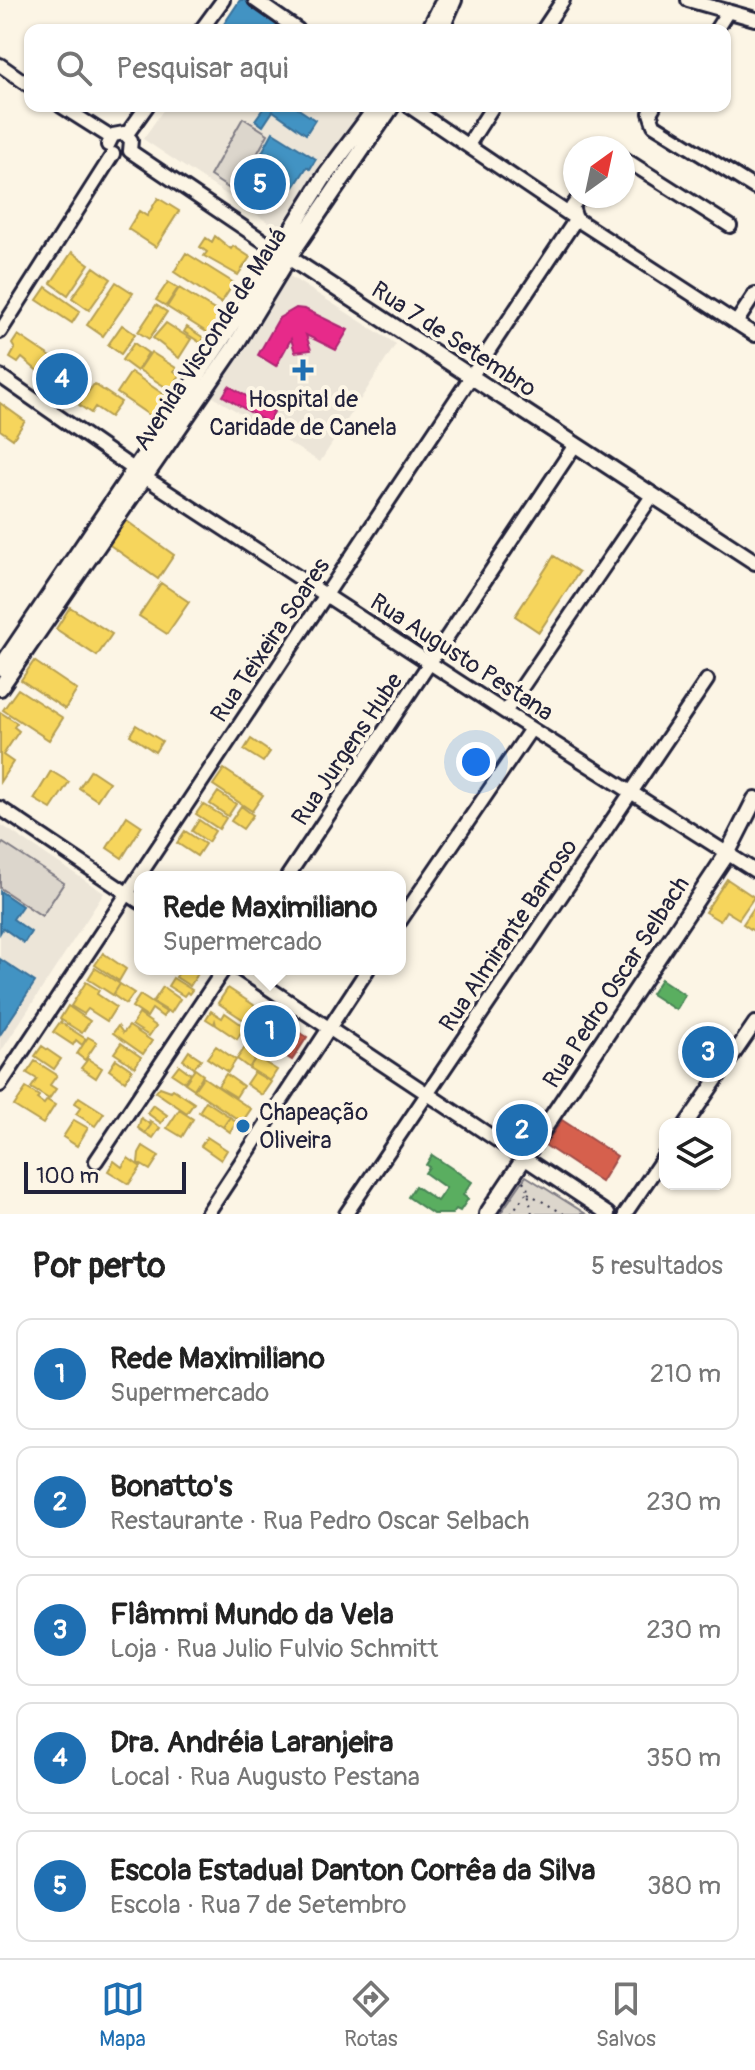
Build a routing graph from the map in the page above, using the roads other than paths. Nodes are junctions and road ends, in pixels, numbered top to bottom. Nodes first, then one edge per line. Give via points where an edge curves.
1 (223, 0) edge
2 (255, 0) edge
3 (444, 0) edge
4 (454, 0) edge
5 (563, 0) edge
6 (688, 0) edge
7 (728, 11) junction
8 (755, 19) edge
9 (205, 24) edge
10 (289, 24) edge
11 (432, 24) edge
12 (444, 24) edge
13 (547, 24) edge
14 (720, 24) edge
15 (0, 65) edge
16 (24, 82) edge
17 (70, 112) edge
18 (143, 112) edge
19 (373, 112) edge
20 (387, 112) edge
21 (418, 112) edge
22 (489, 112) edge
23 (651, 112) edge
24 (127, 134) junction
25 (110, 137) junction
26 (468, 145) junction
27 (130, 151) junction
28 (113, 154) junction
29 (635, 166) edge
30 (331, 180) junction
31 (755, 188) edge
32 (572, 208) edge
33 (576, 219) junction
34 (730, 226) dead end
35 (283, 254) junction
36 (755, 294) edge
37 (736, 323) junction
38 (0, 332) edge
39 (755, 335) edge
40 (0, 376) edge
41 (473, 377) junction
42 (575, 445) junction
43 (140, 474) junction
44 (652, 496) junction
45 (755, 562) edge
46 (327, 595) junction
47 (431, 664) junction
48 (0, 668) edge
49 (707, 680) dead end
50 (0, 688) edge
51 (505, 712) junction
52 (531, 729) junction
53 (632, 792) junction
54 (755, 799) edge
55 (0, 808) edge
56 (727, 854) junction
57 (143, 871) edge
58 (291, 871) edge
59 (755, 871) edge
60 (134, 885) edge
61 (128, 894) junction
62 (134, 898) edge
63 (406, 912) edge
64 (220, 975) edge
65 (249, 975) edge
66 (364, 975) edge
67 (755, 1023) edge
68 (328, 1028) junction
69 (0, 1085) edge
70 (427, 1093) junction
71 (690, 1118) edge
72 (526, 1158) junction
73 (96, 1161) dead end
74 (659, 1164) edge
75 (207, 1214) edge
76 (346, 1214) edge
77 (487, 1214) edge
78 (608, 1214) edge
79 (625, 1214) edge

1 - 9 street
2 - 10 street
3 - 11 main road
4 - 12 main road
5 - 13 street
6 - 7 street
7 - 8 street
7 - 14 street
15 - 16 street
17 - 25 street
18 - 24 street
19 - 30 main road, Avenida Visconde de Mauá
20 - 30 main road, Avenida Visconde de Mauá
21 - 26 street
22 - 26 street
23 - 31 street via 654,125
24 - 25 street
24 - 27 street
25 - 28 street
26 - 33 street
27 - 28 street
27 - 35 street, Rua 7 de Setembro
28 - 38 street
29 - 34 street
30 - 35 main road, Avenida Visconde de Mauá
32 - 33 street
33 - 37 street
33 - 41 street, Rua Teixeira Soares
35 - 41 main road, Rua 7 de Setembro
35 - 43 main road, Avenida Visconde de Mauá
36 - 37 street
37 - 39 street
40 - 43 street, Rua Augusto Pestana
41 - 42 main road, Rua 7 de Setembro
41 - 46 street, Rua Teixeira Soares
42 - 44 main road, Rua 7 de Setembro
42 - 47 street, Rua Jurgens Hube
43 - 46 street, Rua Augusto Pestana
43 - 48 main road, Avenida Visconde de Mauá
43 - 50 main road, Avenida Visconde de Mauá
44 - 45 main road, Rua 7 de Setembro
44 - 51 street
46 - 47 street, Rua Augusto Pestana
46 - 57 street, Rua Teixeira Soares
47 - 51 street, Rua Augusto Pestana
47 - 58 street, Rua Jurgens Hube
49 - 53 street, Rua Almirante Barroso
51 - 52 street, Rua Augusto Pestana
52 - 53 street, Rua Augusto Pestana
52 - 63 street
53 - 56 street, Rua Augusto Pestana
53 - 70 street, Rua Almirante Barroso
54 - 56 main road, Rua Pedro Oscar Selbach
55 - 61 street
56 - 59 street, Rua Augusto Pestana
56 - 72 main road, Rua Pedro Oscar Selbach
60 - 61 street, Rua Teixeira Soares
61 - 62 street
61 - 69 street, Rua Teixeira Soares
64 - 73 street
65 - 68 street
66 - 68 street
67 - 71 street
68 - 70 street
68 - 75 street
70 - 72 street
70 - 76 street, Rua Almirante Barroso
72 - 77 main road, Rua Pedro Oscar Selbach
72 - 78 street
74 - 79 street

